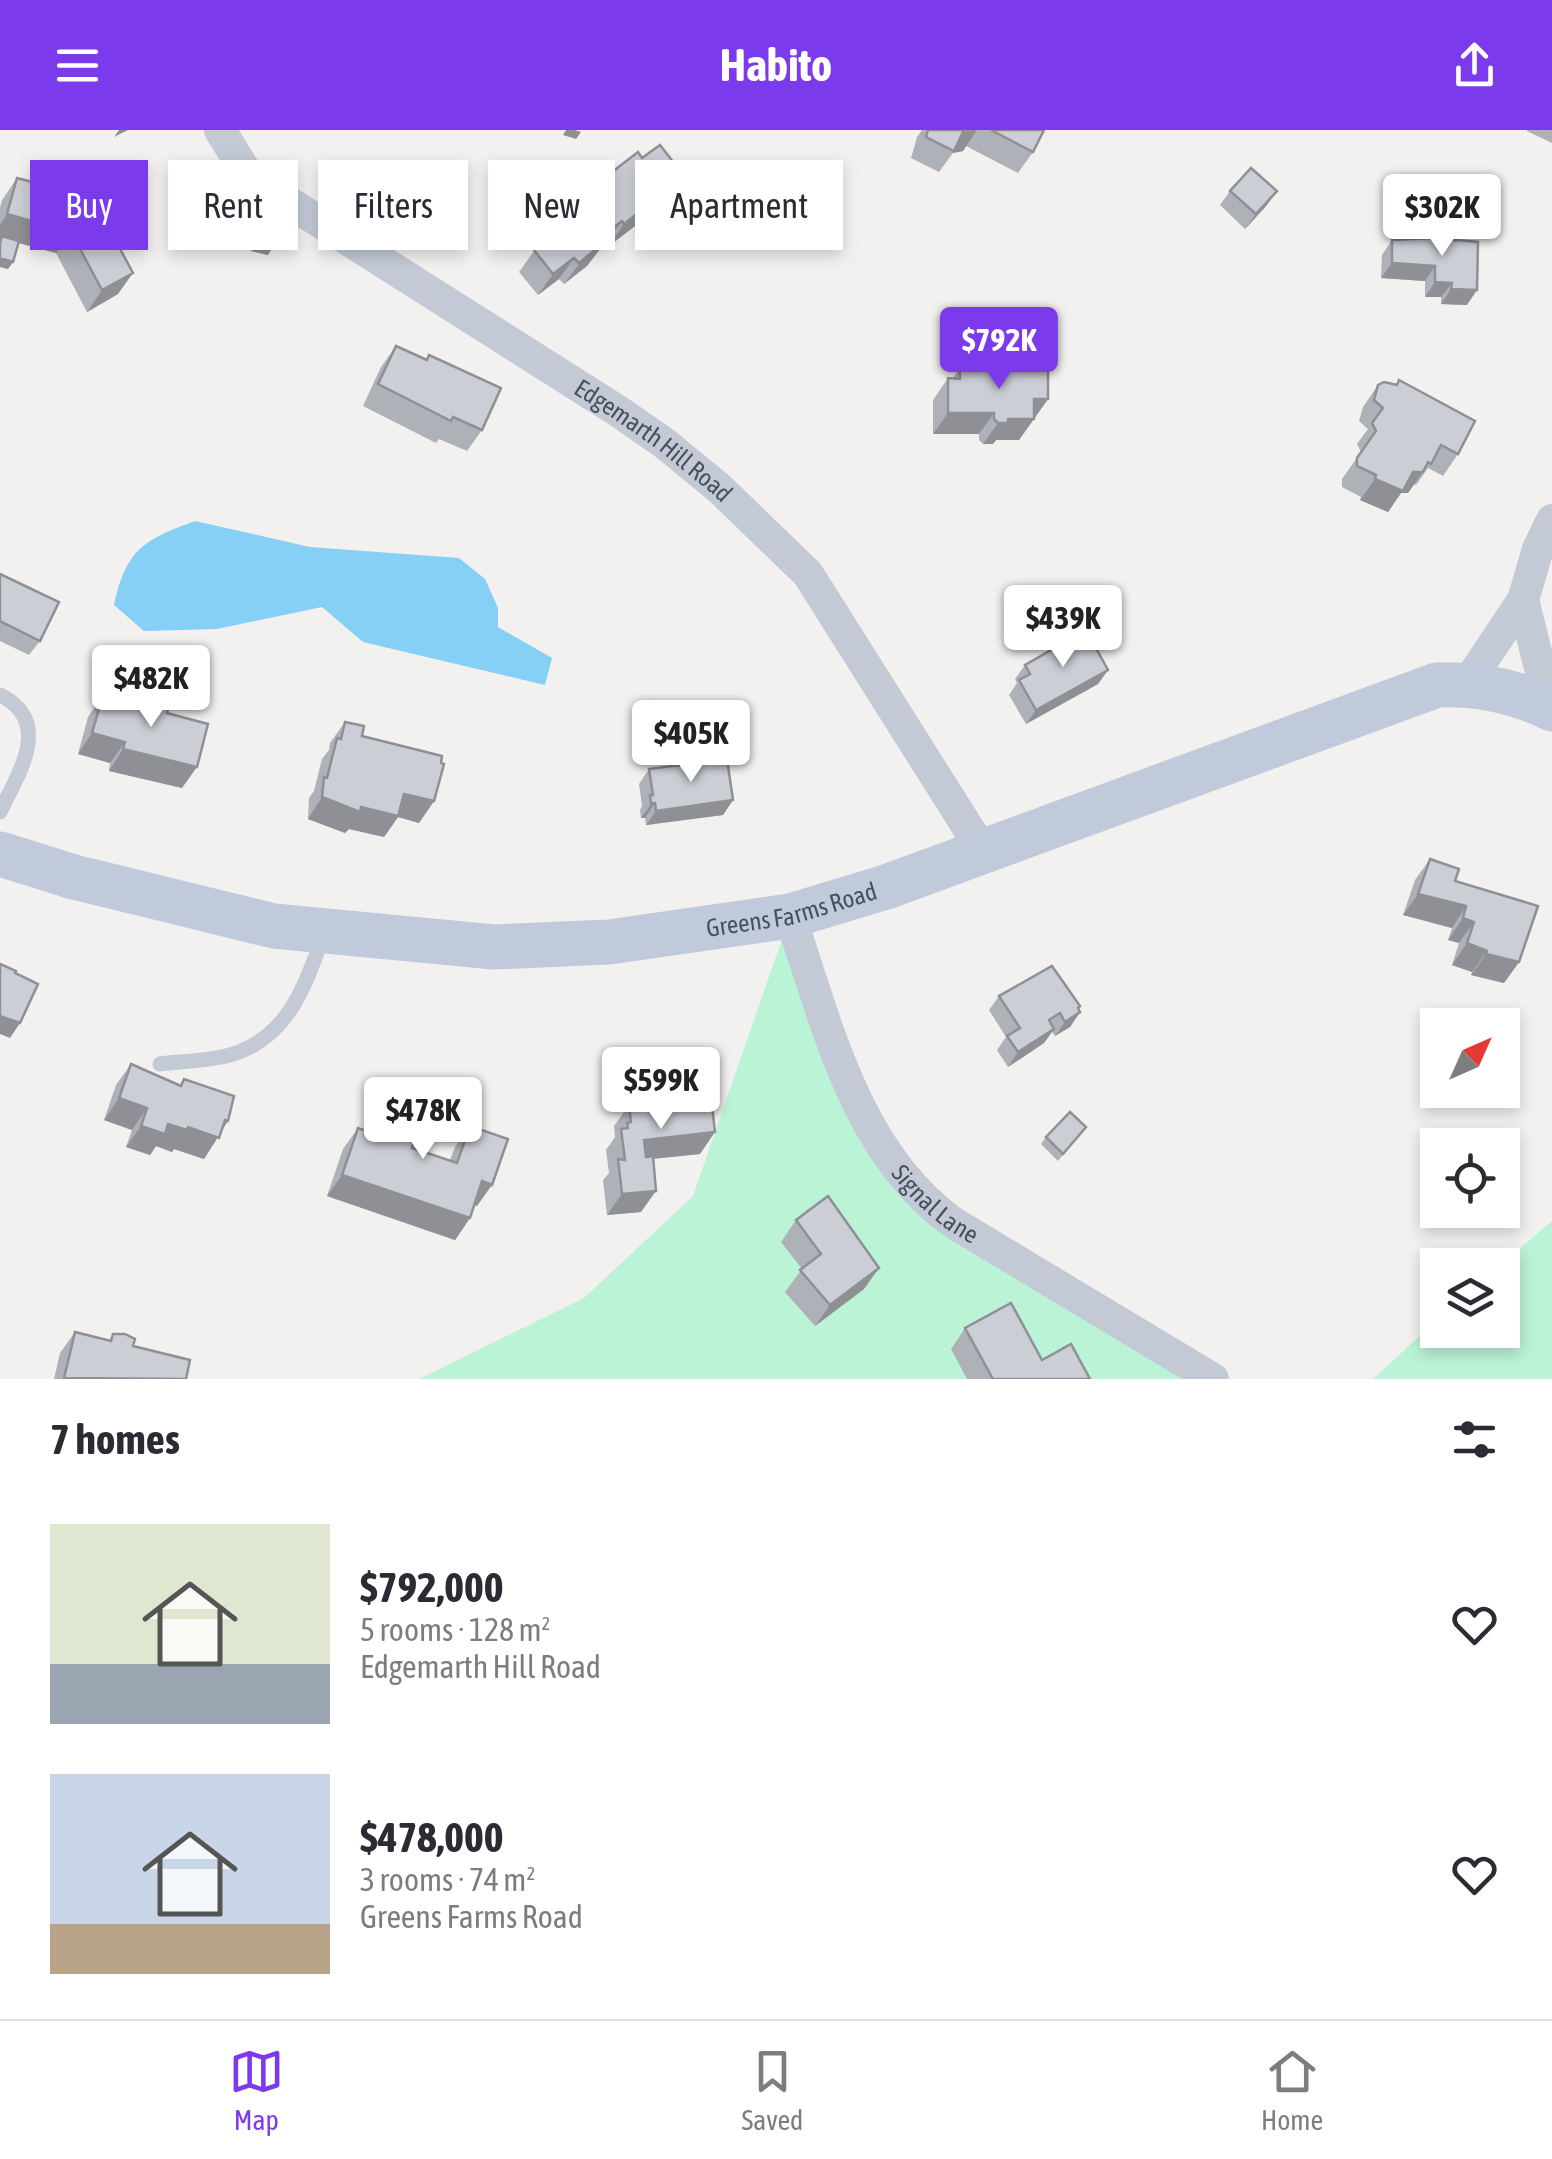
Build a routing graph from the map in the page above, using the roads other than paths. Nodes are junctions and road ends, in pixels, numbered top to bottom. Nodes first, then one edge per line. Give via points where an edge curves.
1 (220, 130) edge
2 (1552, 520) edge
3 (1523, 600) junction
4 (1466, 684) junction
5 (0, 695) edge
6 (1551, 709) edge
7 (0, 812) edge
8 (984, 853) junction
9 (0, 854) edge
10 (790, 916) junction
11 (326, 930) junction
12 (160, 1064) dead end
13 (1212, 1379) edge

1 - 8 street, Edgemarth Hill Road via 249,177 618,411 719,488 808,574
2 - 3 street
3 - 4 street
3 - 6 street
4 - 6 main road, Greens Farms Road
4 - 8 main road, Greens Farms Road via 1412,693
5 - 7 lane via 25,716 30,742
8 - 10 main road, Greens Farms Road
9 - 11 main road, Greens Farms Road via 274,926
10 - 11 main road, Greens Farms Road via 544,946
10 - 13 street, Signal Lane via 844,1074 900,1176 952,1222
11 - 12 lane via 291,1014 259,1042 236,1054

